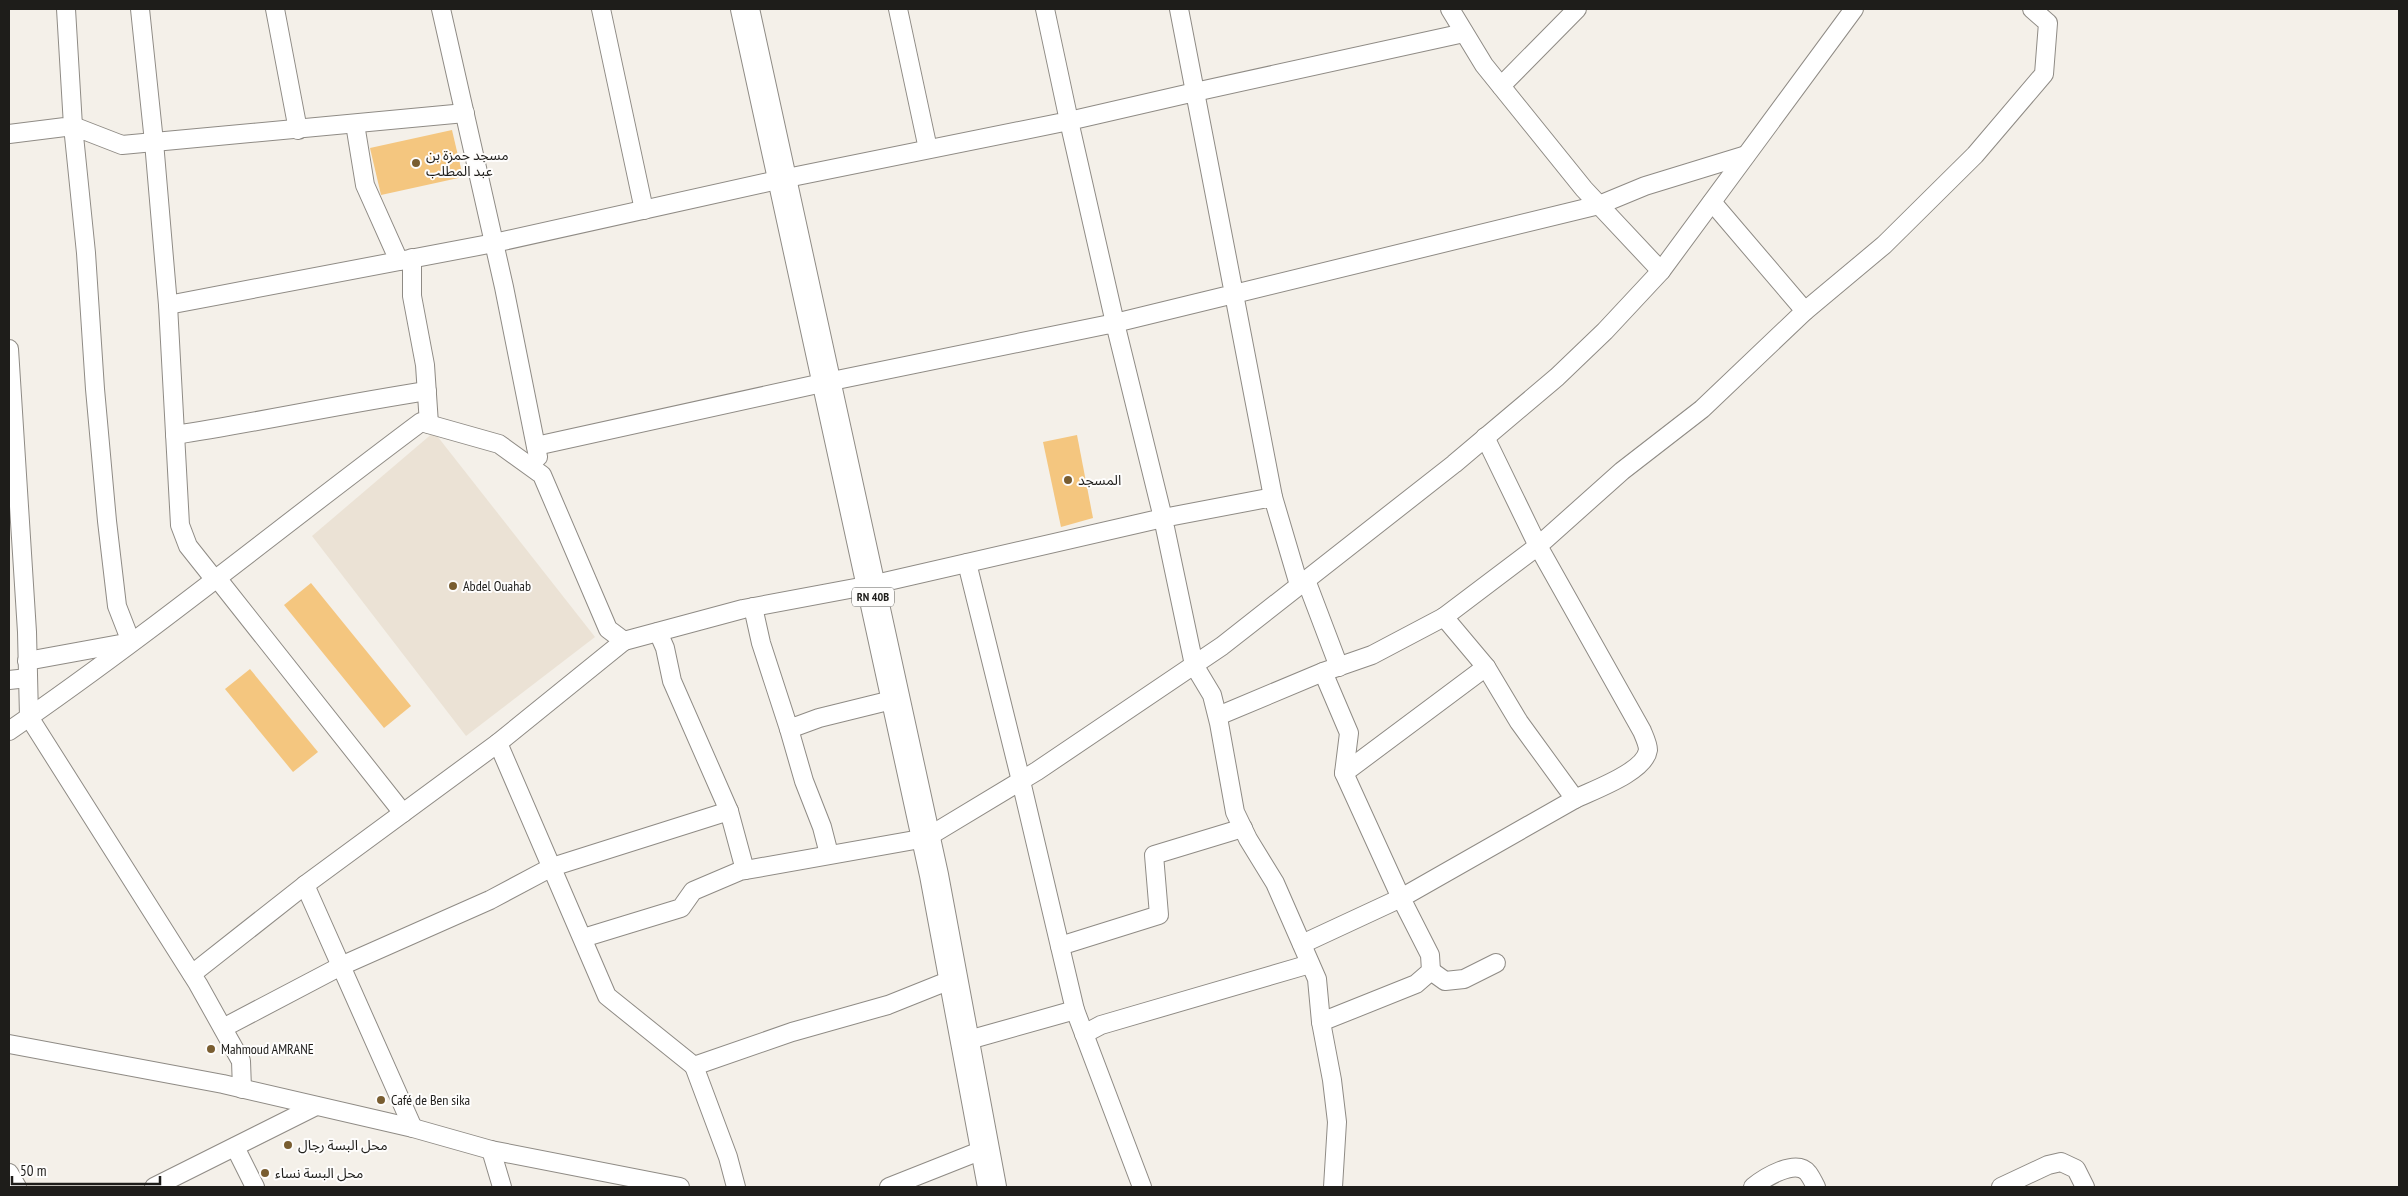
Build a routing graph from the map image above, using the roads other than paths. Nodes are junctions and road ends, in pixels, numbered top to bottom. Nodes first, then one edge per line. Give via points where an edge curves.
1 (66, 9) edge
2 (140, 9) edge
3 (275, 9) edge
4 (442, 9) edge
5 (601, 9) edge
6 (745, 9) edge
7 (898, 9) edge
8 (1045, 9) edge
9 (1179, 9) edge
10 (1450, 9) edge
11 (1577, 9) edge
12 (1854, 9) edge
13 (2032, 9) edge
14 (1464, 33) junction
15 (1501, 86) junction
16 (1195, 92) junction
17 (465, 113) junction
18 (1069, 121) junction
19 (355, 124) junction
20 (73, 126) junction
21 (298, 130) junction
22 (9, 134) edge
23 (154, 142) junction
24 (928, 149) junction
25 (1746, 155) junction
26 (782, 179) junction
27 (1712, 202) junction
28 (1599, 205) junction
29 (644, 210) junction
30 (494, 243) junction
31 (405, 260) junction
32 (1660, 271) junction
33 (1234, 294) junction
34 (168, 305) junction
35 (1805, 311) junction
36 (1115, 323) junction
37 (9, 350) edge
38 (827, 382) junction
39 (427, 391) junction
40 (11, 399) edge
41 (429, 424) junction
42 (175, 435) junction
43 (1486, 437) junction
44 (536, 446) junction
45 (542, 475) junction
46 (1273, 497) junction
47 (1163, 518) junction
48 (1538, 546) junction
49 (966, 562) junction
50 (216, 579) junction
51 (1303, 583) junction
52 (871, 585) junction
53 (752, 607) junction
54 (1444, 617) junction
55 (658, 632) junction
56 (624, 641) junction
57 (131, 642) junction
58 (1194, 665) junction
59 (1486, 667) junction
60 (28, 669) junction
61 (1331, 669) junction
62 (9, 680) edge
63 (896, 700) junction
64 (1218, 716) junction
65 (29, 717) junction
66 (789, 729) junction
67 (9, 731) edge
68 (498, 743) junction
69 (1344, 773) junction
70 (1021, 781) junction
71 (1574, 799) junction
72 (729, 811) junction
73 (403, 813) junction
74 (1243, 828) junction
75 (926, 838) junction
76 (829, 854) junction
77 (552, 867) junction
78 (745, 870) junction
79 (305, 885) junction
80 (1401, 898) junction
81 (583, 938) junction
82 (1302, 944) junction
83 (1060, 946) junction
84 (1496, 963) dead end
85 (1310, 964) junction
86 (341, 966) junction
87 (1431, 971) junction
88 (192, 974) junction
89 (953, 979) junction
90 (1075, 1010) junction
91 (1321, 1022) junction
92 (223, 1028) junction
93 (1084, 1034) junction
94 (965, 1041) junction
95 (9, 1044) edge
96 (694, 1066) junction
97 (242, 1088) junction
98 (316, 1106) junction
99 (413, 1128) junction
100 (235, 1147) junction
101 (985, 1149) junction
102 (491, 1150) junction
103 (9, 1173) edge
104 (17, 1187) edge
105 (154, 1187) edge
106 (255, 1187) edge
107 (502, 1187) edge
108 (680, 1187) edge
109 (736, 1187) edge
110 (889, 1187) edge
111 (992, 1187) edge
112 (1142, 1187) edge
113 (1333, 1187) edge
114 (1753, 1187) edge
115 (1816, 1187) edge
116 (2001, 1187) edge
117 (2084, 1187) edge

1 - 20 street
2 - 23 street
3 - 21 street
4 - 17 street
5 - 29 street
6 - 26 main road, RN 40B
7 - 24 street
8 - 18 street
9 - 16 street
10 - 14 street
11 - 15 street
12 - 25 street
13 - 35 street via 2048,23 2044,74 1975,155 1898,231
14 - 15 street
14 - 16 street
15 - 28 street
16 - 18 street
16 - 33 street
17 - 19 street
17 - 30 street
18 - 24 street
18 - 36 street
19 - 21 street
19 - 31 street via 365,185
20 - 22 street
20 - 23 street via 122,145
20 - 57 street via 107,521 117,606
21 - 23 street
23 - 34 street
24 - 26 street
25 - 27 street
25 - 28 street via 1645,186
26 - 29 street
26 - 38 main road, RN 40B
27 - 32 street
27 - 35 street
28 - 32 street
28 - 33 street
29 - 30 street
30 - 31 street
30 - 44 street
31 - 34 street
31 - 39 street
32 - 43 street via 1557,377
33 - 36 street
33 - 46 street
34 - 42 street
35 - 48 street via 1702,409 1622,472
36 - 38 street
36 - 47 street
37 - 40 street
38 - 44 street
38 - 52 main road, RN 40B
39 - 41 street
39 - 42 street
40 - 60 street
41 - 45 street via 499,444
41 - 50 street via 421,422
42 - 50 street via 180,524 188,546
43 - 48 street
43 - 51 street
44 - 45 street
45 - 56 street via 608,629
46 - 47 street
46 - 51 street
47 - 49 street
47 - 58 street
48 - 54 street
48 - 71 street via 1642,731 1648,748 1644,760 1624,775
49 - 52 street
49 - 70 street
50 - 57 street
50 - 73 street
51 - 58 street
51 - 61 street
52 - 53 street
52 - 63 main road, RN 40B
53 - 55 street
53 - 66 street
54 - 59 street
54 - 61 street via 1372,654
55 - 56 street
55 - 72 street via 672,681
56 - 68 street
57 - 60 street
57 - 65 street
58 - 64 street via 1212,695
58 - 70 street
59 - 69 street
59 - 71 street via 1519,722
60 - 62 street
60 - 65 street
61 - 64 street
61 - 69 street via 1349,733
63 - 66 street via 819,718
63 - 75 main road, RN 40B
64 - 74 street via 1235,812
65 - 67 street
65 - 88 street
66 - 76 street
68 - 73 street
68 - 77 street
69 - 80 street
70 - 75 street
70 - 83 street
71 - 80 street
72 - 77 street
72 - 78 street
73 - 79 street
74 - 82 street via 1275,883
74 - 83 street via 1154,855 1159,915
75 - 76 street
75 - 89 main road, RN 40B
76 - 78 street
77 - 81 street
77 - 86 street via 490,900
78 - 81 street via 693,891 681,908
79 - 86 street
79 - 88 street
80 - 82 street
80 - 87 street via 1430,955
81 - 96 street via 608,996
82 - 85 street
83 - 90 street
84 - 87 street via 1464,979 1445,981
85 - 91 street via 1317,979
85 - 93 street via 1101,1025
86 - 92 street
86 - 99 street
87 - 91 street via 1416,984
88 - 92 street
89 - 94 main road, RN 40B
89 - 96 street via 888,1005 792,1032
90 - 93 street
90 - 94 street
91 - 113 street via 1337,1122
92 - 97 street via 241,1061
93 - 112 street
94 - 101 main road, RN 40B
95 - 97 street
96 - 109 street
97 - 98 street
98 - 99 street
98 - 100 street
99 - 102 street
100 - 105 street
100 - 106 street
101 - 110 street
101 - 111 main road, RN 40B
102 - 107 street
102 - 108 street
103 - 104 street
114 - 115 street via 1784,1168 1802,1168
116 - 117 street via 2061,1162 2076,1169

